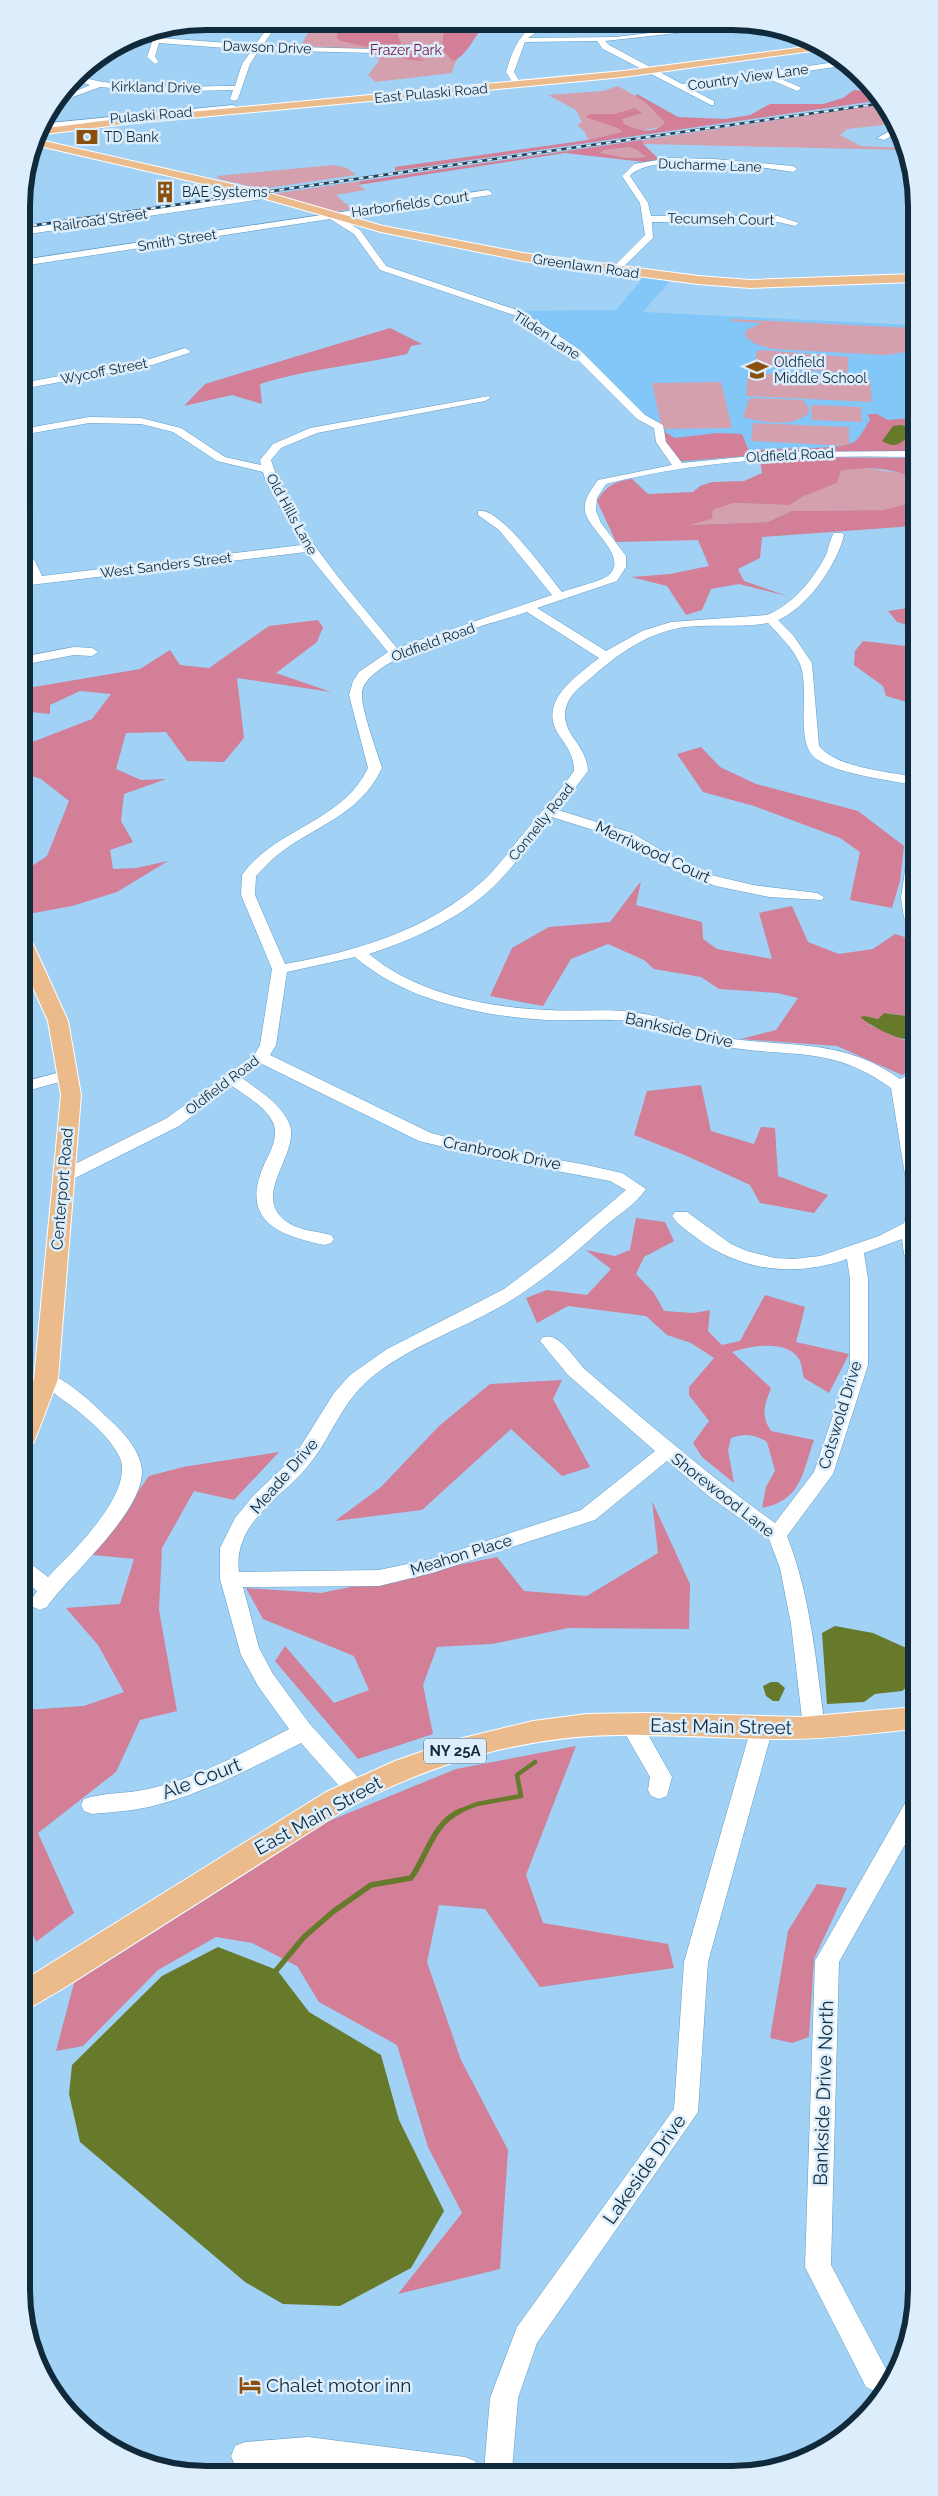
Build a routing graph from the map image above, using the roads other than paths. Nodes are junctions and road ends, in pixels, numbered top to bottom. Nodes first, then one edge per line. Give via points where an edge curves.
1 (270, 30) edge
2 (533, 30) edge
3 (694, 30) edge
4 (686, 31) joint
5 (165, 35) edge
6 (158, 37) edge
7 (523, 40) junction
8 (600, 40) junction
9 (258, 47) junction
10 (811, 49) edge
11 (372, 51) dead end
12 (155, 62) dead end
13 (836, 64) edge
14 (651, 71) junction
15 (766, 74) junction
16 (82, 80) edge
17 (518, 84) junction
18 (98, 85) junction
19 (680, 87) junction
20 (238, 88) junction
21 (797, 89) dead end
22 (70, 95) edge
23 (711, 103) dead end
24 (234, 109) junction
25 (49, 126) edge
26 (46, 132) edge
27 (892, 132) edge
28 (881, 138) dead end
29 (41, 143) edge
30 (793, 169) dead end
31 (488, 193) dead end
32 (262, 194) junction
33 (332, 216) junction
34 (648, 219) junction
35 (795, 223) dead end
36 (381, 229) junction
37 (30, 231) edge
38 (357, 232) junction
39 (30, 261) edge
40 (615, 270) junction
41 (908, 278) edge
42 (184, 351) dead end
43 (30, 385) edge
44 (485, 398) dead end
45 (30, 431) edge
46 (908, 454) edge
47 (679, 466) junction
48 (266, 469) junction
49 (482, 513) dead end
50 (838, 536) dead end
51 (309, 548) junction
52 (30, 562) edge
53 (38, 580) junction
54 (30, 581) edge
55 (560, 597) junction
56 (529, 608) junction
57 (771, 619) junction
58 (92, 652) dead end
59 (395, 653) junction
60 (605, 656) junction
61 (30, 658) edge
62 (908, 780) edge
63 (549, 812) junction
64 (817, 897) dead end
65 (360, 954) junction
66 (30, 959) edge
67 (280, 969) junction
68 (261, 1057) junction
69 (68, 1075) junction
70 (233, 1079) junction
71 (908, 1081) edge
72 (30, 1085) edge
73 (900, 1086) junction
74 (908, 1140) edge
75 (63, 1177) junction
76 (637, 1189) joint
77 (681, 1216) dead end
78 (908, 1228) edge
79 (325, 1239) dead end
80 (855, 1251) junction
81 (549, 1341) dead end
82 (46, 1379) junction
83 (30, 1421) edge
84 (667, 1451) junction
85 (776, 1535) junction
86 (30, 1577) edge
87 (230, 1580) junction
88 (908, 1719) edge
89 (630, 1723) junction
90 (814, 1727) junction
91 (762, 1728) junction
92 (304, 1732) junction
93 (356, 1790) junction
94 (659, 1790) dead end
95 (92, 1805) dead end
96 (908, 1818) edge
97 (30, 1992) edge
98 (882, 2381) edge
99 (245, 2456) dead end
100 (426, 2466) edge
101 (498, 2466) edge

1 - 9 street
2 - 7 street
3 - 4 street
4 - 8 street
5 - 9 street, Dawson Drive
6 - 12 street via 151,57
7 - 8 street
7 - 17 street via 510,72
8 - 14 street via 606,47
9 - 11 street, Dawson Drive
9 - 20 street via 246,64
10 - 14 main road, East Pulaski Road
13 - 15 street, Country View Lane
14 - 17 main road, East Pulaski Road
14 - 19 street
15 - 19 street, Country View Lane
15 - 21 street
16 - 18 street, Kirkland Drive
17 - 24 main road, East Pulaski Road
18 - 20 street, Kirkland Drive
18 - 22 street
19 - 23 street
20 - 24 street
24 - 25 street, Pulaski Road
24 - 26 main road, East Pulaski Road
27 - 28 street
29 - 32 main road, Greenlawn Road
30 - 34 street, Ducharme Lane via 678,160 638,166 626,176 644,203
31 - 33 street, Harborfields Court
32 - 33 main road, Greenlawn Road
32 - 37 street, Railroad Street via 128,220
33 - 36 main road, Greenlawn Road
33 - 38 street, Tilden Lane
33 - 39 street, Smith Street via 149,239
34 - 35 street, Tecumseh Court via 778,220
34 - 40 street, Ducharme Lane via 650,232 647,240
36 - 38 main road
36 - 40 main road, Greenlawn Road via 483,250
38 - 47 street, Tilden Lane via 383,268 520,314 576,352 641,417 659,427 661,442
40 - 41 main road, Greenlawn Road via 750,284
42 - 43 street, Wycoff Street via 152,362
44 - 48 street, Old Hills Lane via 314,430 277,446 265,460
45 - 48 street via 89,420 154,424 186,434 221,459
46 - 47 street, Oldfield Road via 787,453
47 - 55 street, Oldfield Road via 617,478 602,482 596,488 591,498 591,516 620,554 621,571 613,578
48 - 51 street, Old Hills Lane
49 - 55 street via 503,528
50 - 57 street, Connelly Road via 829,563 795,605
51 - 53 street, West Sanders Street
51 - 59 street, Old Hills Lane
52 - 53 street
53 - 54 street, West Sanders Street
55 - 56 street, Oldfield Road
56 - 59 street, Oldfield Road
56 - 60 street
57 - 60 street, Connelly Road via 683,623 635,638
57 - 62 street via 806,663 812,746 821,757 838,765
58 - 61 street via 74,650
59 - 67 street, Oldfield Road via 376,663 356,685 356,704 375,768 368,783 340,811 271,853 249,875 248,895
60 - 63 street, Connelly Road via 564,696 560,707 561,730 579,751 581,771
63 - 64 street, Merriwood Court via 615,832 710,880 760,892
63 - 65 street, Connelly Road via 503,868 474,896 435,921
65 - 67 street, Connelly Road
65 - 73 street, Bankside Drive via 400,980 470,1004 545,1015 638,1017 733,1044 835,1053 881,1070
66 - 69 main road, Centerport Road via 58,1021
67 - 68 street, Oldfield Road via 268,1045
68 - 70 street, Oldfield Road
68 - 76 street, Cranbrook Drive via 425,1137 493,1154 616,1177
69 - 72 street
69 - 75 main road, Centerport Road via 71,1095
70 - 75 street, Oldfield Road via 173,1122
70 - 79 street via 270,1110 284,1134 265,1186 265,1203 273,1218 289,1231
71 - 73 street
73 - 74 street
75 - 82 main road, Centerport Road
76 - 87 street, Meade Drive via 552,1262 511,1292 483,1309 412,1342 356,1379 338,1402 313,1446 259,1502 242,1525 230,1548
77 - 80 street via 702,1235 744,1258 791,1265 813,1263
78 - 80 street via 881,1243
80 - 85 street, Cotswold Drive via 859,1279 859,1365 823,1474
81 - 84 street, Shorewood Lane via 575,1372
82 - 83 main road, Centerport Road
82 - 86 street via 79,1402 120,1442 133,1471 122,1503 45,1595
84 - 85 street, Shorewood Lane
84 - 87 street, Meahon Place via 588,1515 432,1566 379,1578
85 - 90 street, Shorewood Lane via 790,1568 802,1624
87 - 92 street, Meade Drive via 254,1660 282,1705
88 - 90 main road, East Main Street / NY 25A
89 - 91 main road, East Main Street / NY 25A
89 - 93 main road, East Main Street / NY 25A via 558,1728 491,1741 439,1756
89 - 94 street via 661,1777
90 - 91 main road, East Main Street / NY 25A
91 - 101 street, Lakeside Drive via 696,1962 686,2112 526,2336 504,2398
92 - 93 street, Meade Drive
92 - 95 street, Ale Court via 230,1769 174,1791
93 - 97 main road, East Main Street / NY 25A via 215,1874
96 - 98 street, Bankside Drive North via 827,1961 818,2267 876,2378
99 - 100 street via 308,2451

